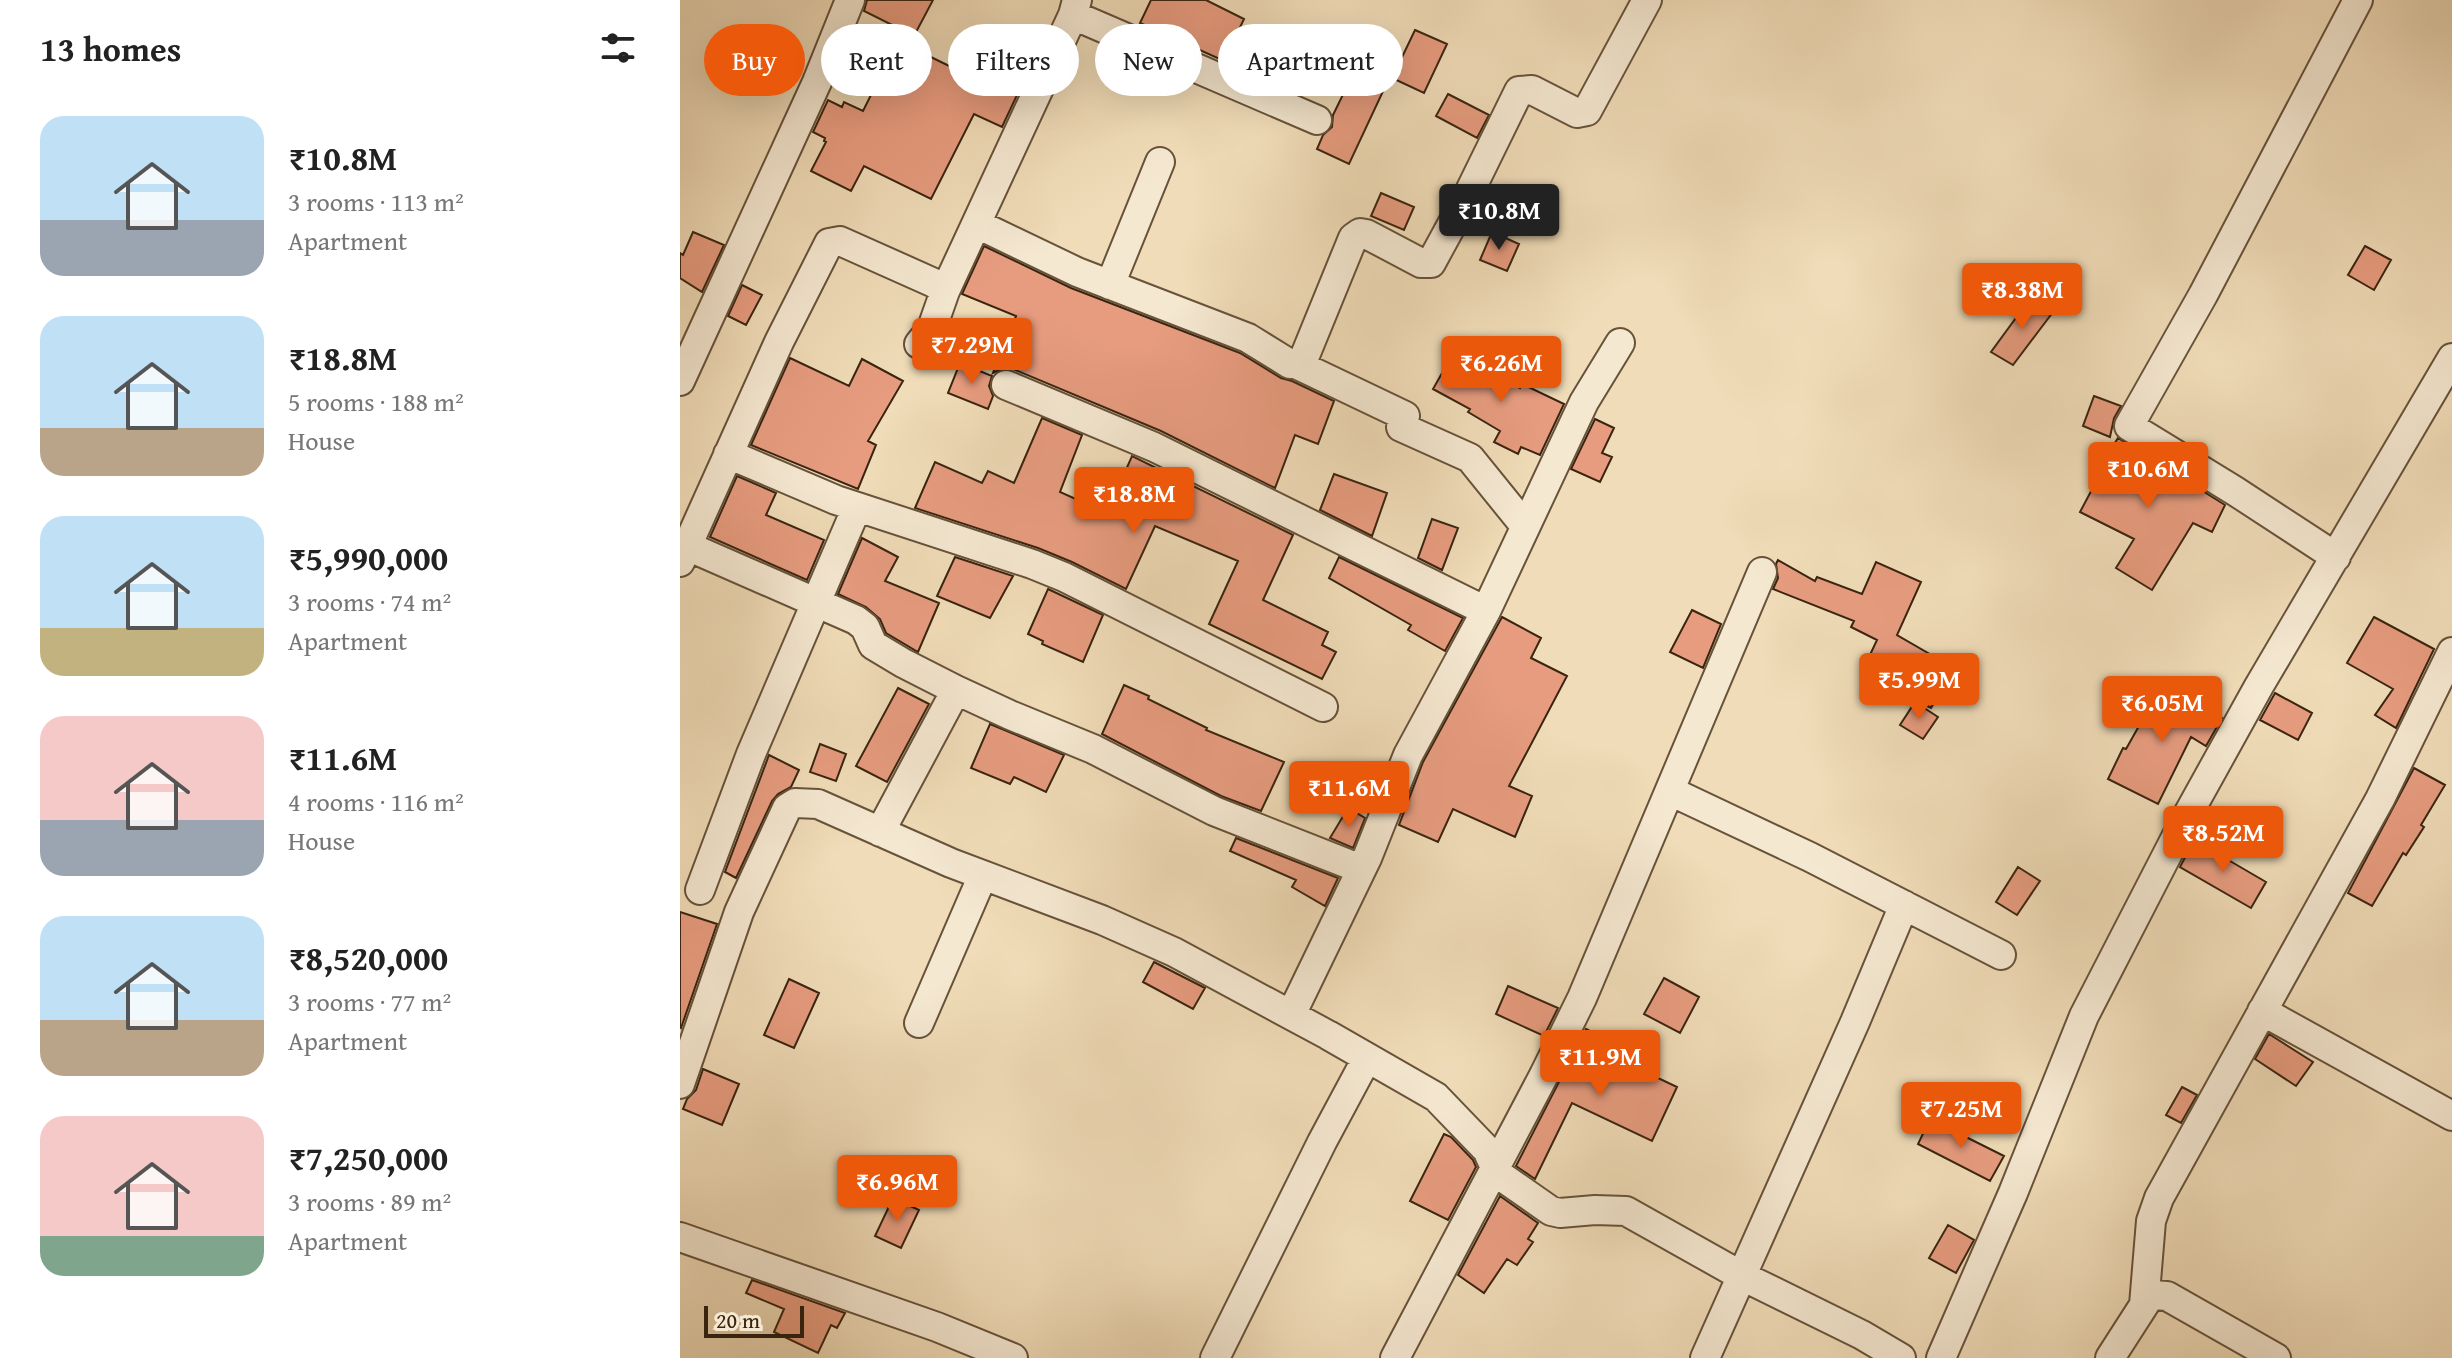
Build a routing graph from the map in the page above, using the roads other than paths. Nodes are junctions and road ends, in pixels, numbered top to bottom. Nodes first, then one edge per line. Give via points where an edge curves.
1 (850, 0) edge
2 (1647, 0) edge
3 (2358, 0) edge
4 (1075, 7) edge
5 (1317, 120) dead end
6 (1160, 162) dead end
7 (977, 224) junction
8 (1110, 285) junction
9 (945, 291) junction
10 (1620, 343) dead end
11 (919, 344) dead end
12 (2452, 358) edge
13 (1296, 364) junction
14 (680, 381) edge
15 (1006, 385) dead end
16 (728, 454) junction
17 (857, 507) junction
18 (1525, 526) junction
19 (684, 554) edge
20 (2336, 557) junction
21 (1762, 572) dead end
22 (815, 602) junction
23 (1486, 611) junction
24 (2452, 653) edge
25 (956, 690) junction
26 (1323, 707) dead end
27 (1670, 791) junction
28 (880, 832) junction
29 (1361, 869) junction
30 (983, 875) junction
31 (690, 887) edge
32 (742, 904) junction
33 (1904, 905) junction
34 (2001, 955) dead end
35 (2262, 1011) junction
36 (1291, 1015) junction
37 (919, 1023) dead end
38 (687, 1038) edge
39 (1367, 1058) junction
40 (680, 1084) edge
41 (2452, 1116) edge
42 (1495, 1168) junction
43 (680, 1237) edge
44 (1740, 1275) junction
45 (2144, 1305) junction
46 (982, 1352) edge
47 (1013, 1358) edge
48 (1215, 1358) edge
49 (1395, 1358) edge
50 (1705, 1358) edge
51 (1901, 1358) edge
52 (1941, 1358) edge
53 (2110, 1358) edge
54 (2276, 1358) edge

1 - 14 street
2 - 13 street via 1587,111 1577,113 1532,90 1519,91 1431,263 1421,263 1366,234 1353,238 1304,358
3 - 20 street via 2129,426
4 - 5 street
4 - 7 street
6 - 8 street
7 - 8 street
7 - 9 street
8 - 13 street via 1248,338
9 - 11 street via 932,328
9 - 16 street via 840,241 829,243
10 - 18 street via 1579,411
12 - 20 street
13 - 18 street via 1470,458
15 - 23 street via 1154,447
16 - 17 street
16 - 19 street
17 - 22 street
17 - 26 street via 1064,577
18 - 23 street
19 - 22 street
20 - 52 street via 2187,816 2084,1016
21 - 27 street
22 - 25 street via 856,620 873,645
22 - 31 street
23 - 29 street via 1408,755
24 - 35 street via 2380,799
25 - 28 street
25 - 29 street via 1093,749 1214,811
27 - 33 street
27 - 42 street via 1582,998
28 - 30 street
28 - 32 street via 818,804 795,803 787,808
29 - 36 street
30 - 36 street via 1174,952
30 - 37 street
31 - 32 street
32 - 38 street
33 - 34 street
33 - 44 street
35 - 41 street
35 - 45 street via 2159,1198 2151,1221
36 - 39 street
38 - 40 street
39 - 42 street via 1443,1103 1487,1150
39 - 48 street
42 - 44 street via 1504,1180 1551,1211 1626,1211
42 - 49 street
43 - 46 street via 937,1327
44 - 50 street
44 - 51 street
45 - 53 street
45 - 54 street via 2152,1295 2167,1296
46 - 47 street

